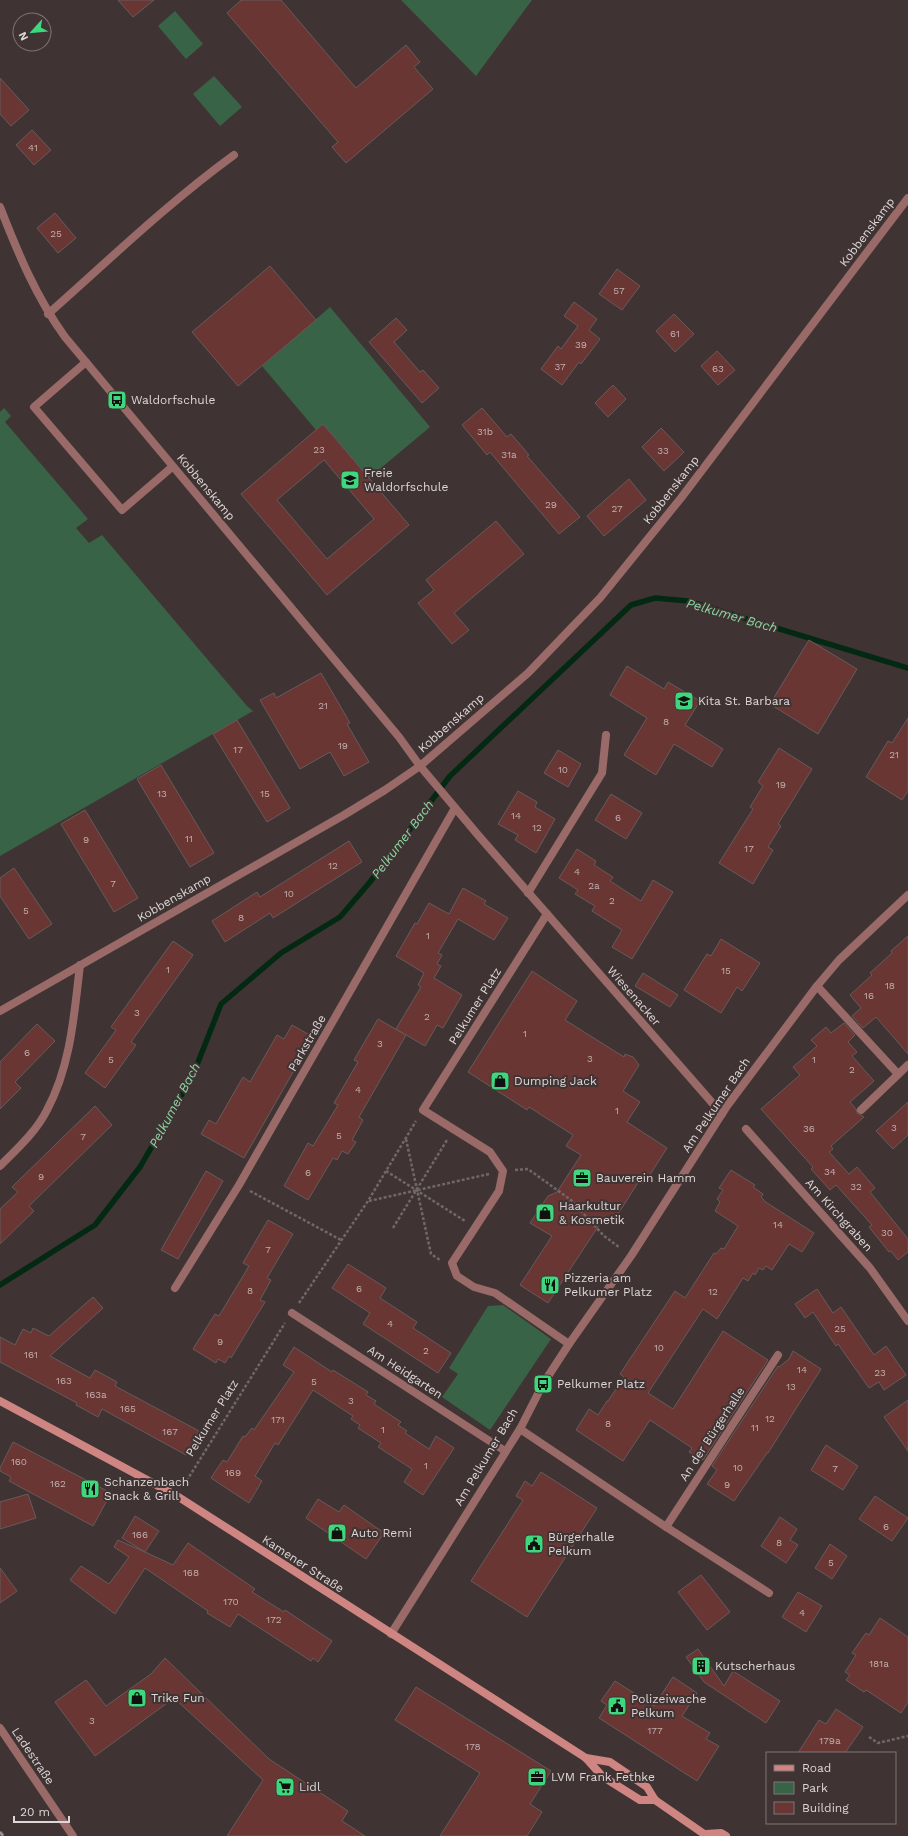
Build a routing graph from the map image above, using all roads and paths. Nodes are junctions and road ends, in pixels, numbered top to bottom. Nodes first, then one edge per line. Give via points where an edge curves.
1 (234, 155) dead end
2 (908, 198) edge
3 (0, 207) edge
4 (48, 314) junction
5 (86, 362) junction
6 (172, 467) junction
7 (606, 735) dead end
8 (420, 766) junction
9 (455, 808) junction
10 (528, 893) junction
11 (908, 895) edge
12 (547, 914) junction
13 (80, 965) junction
14 (817, 986) junction
15 (0, 1011) edge
16 (908, 1065) edge
17 (898, 1074) junction
18 (423, 1110) junction
19 (861, 1110) dead end
20 (722, 1114) junction
21 (453, 1129) junction
22 (746, 1129) dead end
23 (406, 1139) junction
24 (0, 1166) edge
25 (386, 1171) junction
26 (239, 1186) junction
27 (416, 1191) junction
28 (475, 1227) junction
29 (393, 1228) dead end
30 (341, 1240) junction
31 (452, 1263) junction
32 (175, 1288) dead end
33 (292, 1313) junction
34 (908, 1321) edge
35 (569, 1344) junction
36 (778, 1355) dead end
37 (0, 1401) edge
38 (520, 1429) junction
39 (505, 1451) junction
40 (177, 1496) junction
41 (666, 1527) junction
42 (770, 1593) dead end
43 (391, 1634) junction
44 (0, 1728) edge
45 (908, 1736) edge
46 (869, 1737) dead end
47 (586, 1758) junction
48 (655, 1800) junction
49 (706, 1835) edge
50 (73, 1836) edge
51 (726, 1836) edge

1 - 4 street via 177,199
2 - 8 street, Kobbenskamp via 681,498 600,598 528,673
3 - 4 street, Kobbenskamp via 21,260
4 - 5 street, Kobbenskamp
5 - 6 street, Kobbenskamp
5 - 6 street via 34,407 122,510
6 - 8 street, Kobbenskamp via 368,700
7 - 10 street via 602,773
8 - 9 street, Wiesenacker
8 - 13 street, Kobbenskamp via 362,804
9 - 10 street, Wiesenacker
9 - 26 street, Parkstraße
10 - 12 street, Wiesenacker
11 - 14 street, Am Pelkumer Bach via 844,955
12 - 18 street, Pelkumer Platz
12 - 20 street, Wiesenacker
13 - 15 street, Kobbenskamp
13 - 24 street via 69,1053 55,1095 37,1126
14 - 17 street
14 - 20 street, Am Pelkumer Bach
16 - 17 street
17 - 19 street
18 - 21 street
18 - 23 path, Pelkumer Platz
20 - 35 street, Am Pelkumer Bach via 631,1256
21 - 27 path
21 - 28 street via 490,1152 502,1171 499,1191
22 - 34 street, Am Kirchgraben via 870,1268
23 - 25 path, Pelkumer Platz
23 - 27 path
25 - 27 path
25 - 30 path, Pelkumer Platz
26 - 30 path
26 - 32 street, Parkstraße
27 - 28 path
27 - 29 path
27 - 31 path via 431,1254 442,1261
28 - 31 street
30 - 33 path, Pelkumer Platz
31 - 35 street via 457,1276 474,1287 495,1293
33 - 39 street, Am Heidgarten
33 - 40 path, Pelkumer Platz
35 - 38 street, Am Pelkumer Bach via 534,1398
36 - 41 street, An der Bürgerhalle
37 - 40 main road, Kamener Straße
38 - 39 street, Am Pelkumer Bach
38 - 41 street
39 - 43 street, Am Pelkumer Bach
40 - 43 main road, Kamener Straße
41 - 42 street
43 - 47 main road, Kamener Straße
44 - 50 street, Ladestraße
45 - 46 path via 878,1743
47 - 48 main road, Kamener Straße via 602,1776 640,1800
47 - 48 main road, Kamener Straße via 610,1762 648,1787
48 - 49 main road, Kamener Straße
49 - 51 main road, Kamener Straße via 721,1833

